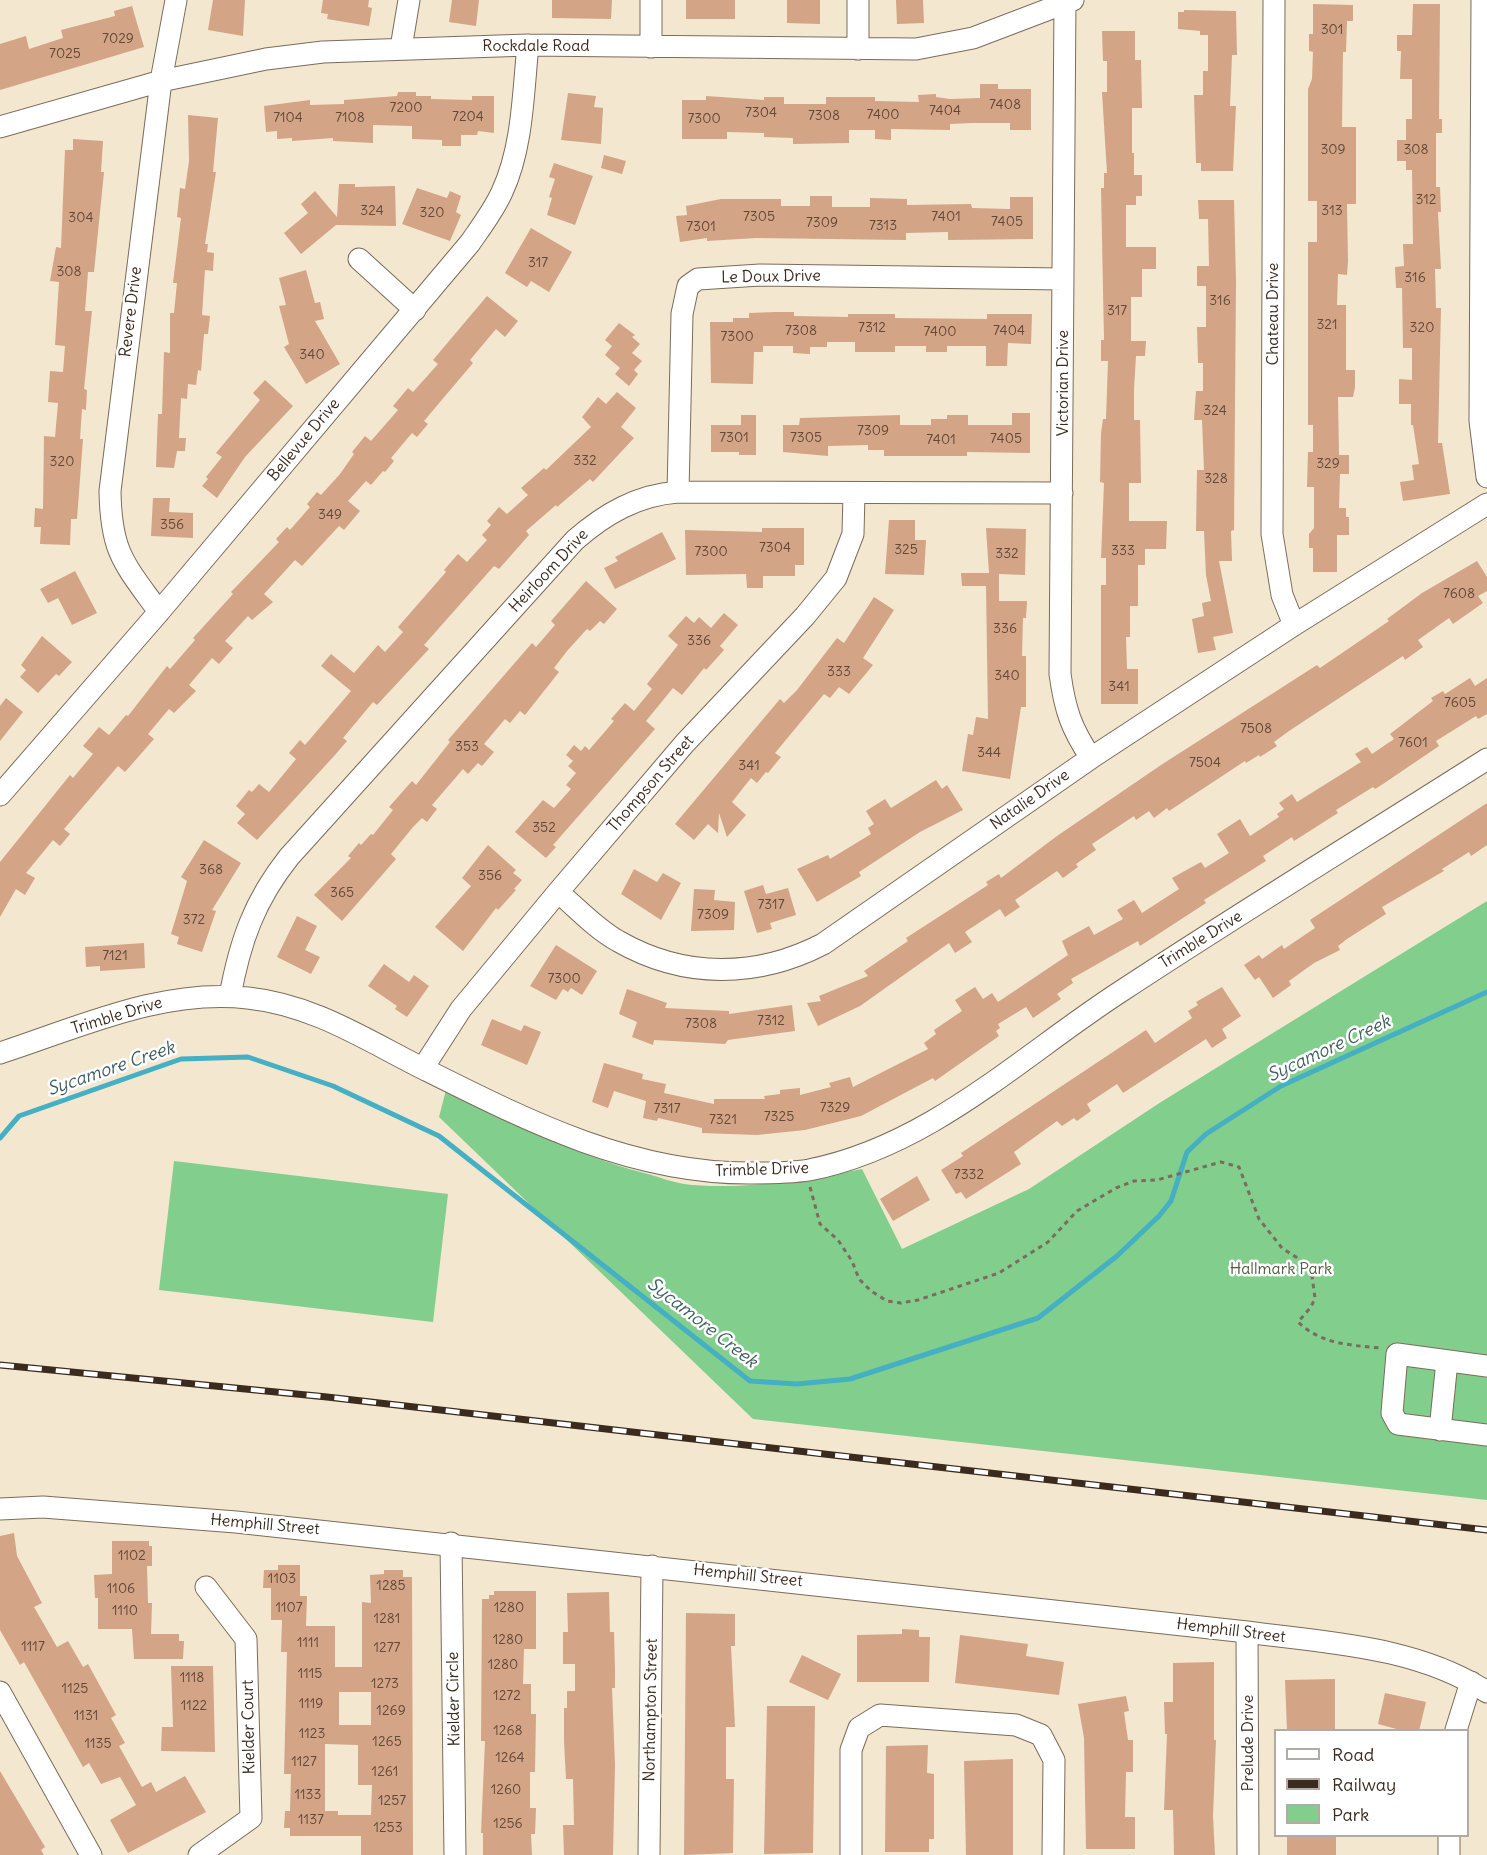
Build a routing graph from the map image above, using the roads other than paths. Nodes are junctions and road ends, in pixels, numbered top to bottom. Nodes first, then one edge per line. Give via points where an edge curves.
1 (176, 0) edge
2 (409, 0) edge
3 (651, 0) edge
4 (858, 0) edge
5 (1274, 0) edge
6 (1482, 0) edge
7 (1068, 1) edge
8 (528, 45) junction
9 (651, 47) junction
10 (401, 48) junction
11 (858, 49) junction
12 (161, 81) junction
13 (0, 127) edge
14 (359, 259) dead end
15 (1063, 279) junction
16 (415, 310) junction
17 (1487, 477) edge
18 (678, 492) junction
19 (854, 492) junction
20 (1062, 493) junction
21 (1487, 504) edge
22 (159, 612) junction
23 (1294, 625) junction
24 (1091, 758) junction
25 (1487, 759) edge
26 (0, 795) edge
27 (558, 892) junction
28 (230, 996) junction
29 (0, 1053) edge
30 (423, 1068) junction
31 (1447, 1361) junction
32 (1487, 1366) edge
33 (1440, 1430) junction
34 (1487, 1435) edge
35 (0, 1509) edge
36 (451, 1543) junction
37 (652, 1566) junction
38 (206, 1587) dead end
39 (1246, 1632) junction
40 (1479, 1687) edge
41 (0, 1692) edge
42 (1457, 1729) edge
43 (1449, 1837) edge
44 (91, 1855) edge
45 (199, 1855) edge
46 (455, 1855) edge
47 (649, 1855) edge
48 (851, 1855) edge
49 (1053, 1855) edge
50 (1248, 1855) edge
51 (1449, 1855) edge

1 - 12 street, Revere Drive
2 - 10 street
3 - 9 street
4 - 11 street
5 - 23 street, Chateau Drive via 1272,534 1282,595
6 - 17 street via 1480,422
7 - 11 street, Rockdale Road via 1008,27 945,45
7 - 15 street, Victorian Drive
8 - 9 street, Rockdale Road
8 - 10 street, Rockdale Road
8 - 16 street, Bellevue Drive via 519,131 502,192 470,243
9 - 11 street, Rockdale Road
10 - 12 street, Rockdale Road via 266,59
12 - 13 street, Rockdale Road
12 - 22 street, Revere Drive via 110,491 115,546
14 - 16 street
15 - 18 street, Le Doux Drive via 760,275 698,279 688,286 682,314
15 - 20 street, Victorian Drive
16 - 22 street, Bellevue Drive
18 - 19 street, Heirloom Drive
18 - 28 street, Heirloom Drive via 622,506 575,540 289,857 258,903 237,961
19 - 20 street, Heirloom Drive
19 - 27 street, Thompson Street via 853,534 836,578 685,743
20 - 24 street, Victorian Drive via 1060,674 1072,729
21 - 23 street, Natalie Drive
22 - 26 street, Bellevue Drive
23 - 24 street, Natalie Drive
24 - 27 street, Natalie Drive via 823,944 770,966 709,969 641,952 616,940
25 - 30 street, Trimble Drive via 1119,992 921,1130 875,1150 807,1171 717,1174 607,1152
27 - 30 street, Thompson Street via 461,1009
28 - 29 street, Trimble Drive via 159,1001
28 - 30 street, Trimble Drive via 313,1012
31 - 32 street
31 - 33 street
31 - 33 street via 1397,1354 1392,1413 1398,1424
33 - 34 street
35 - 36 street, Hemphill Street via 54,1508
36 - 37 street, Hemphill Street
36 - 46 street, Kielder Circle
37 - 39 street, Hemphill Street
37 - 47 street, Northampton Street
38 - 45 street, Kielder Court via 246,1639 250,1818
39 - 40 street, Hemphill Street via 1375,1649 1423,1662
39 - 50 street, Prelude Drive
40 - 42 street
41 - 44 street
43 - 51 street
48 - 49 street via 851,1750 859,1728 880,1715 1016,1725 1041,1735 1054,1760

